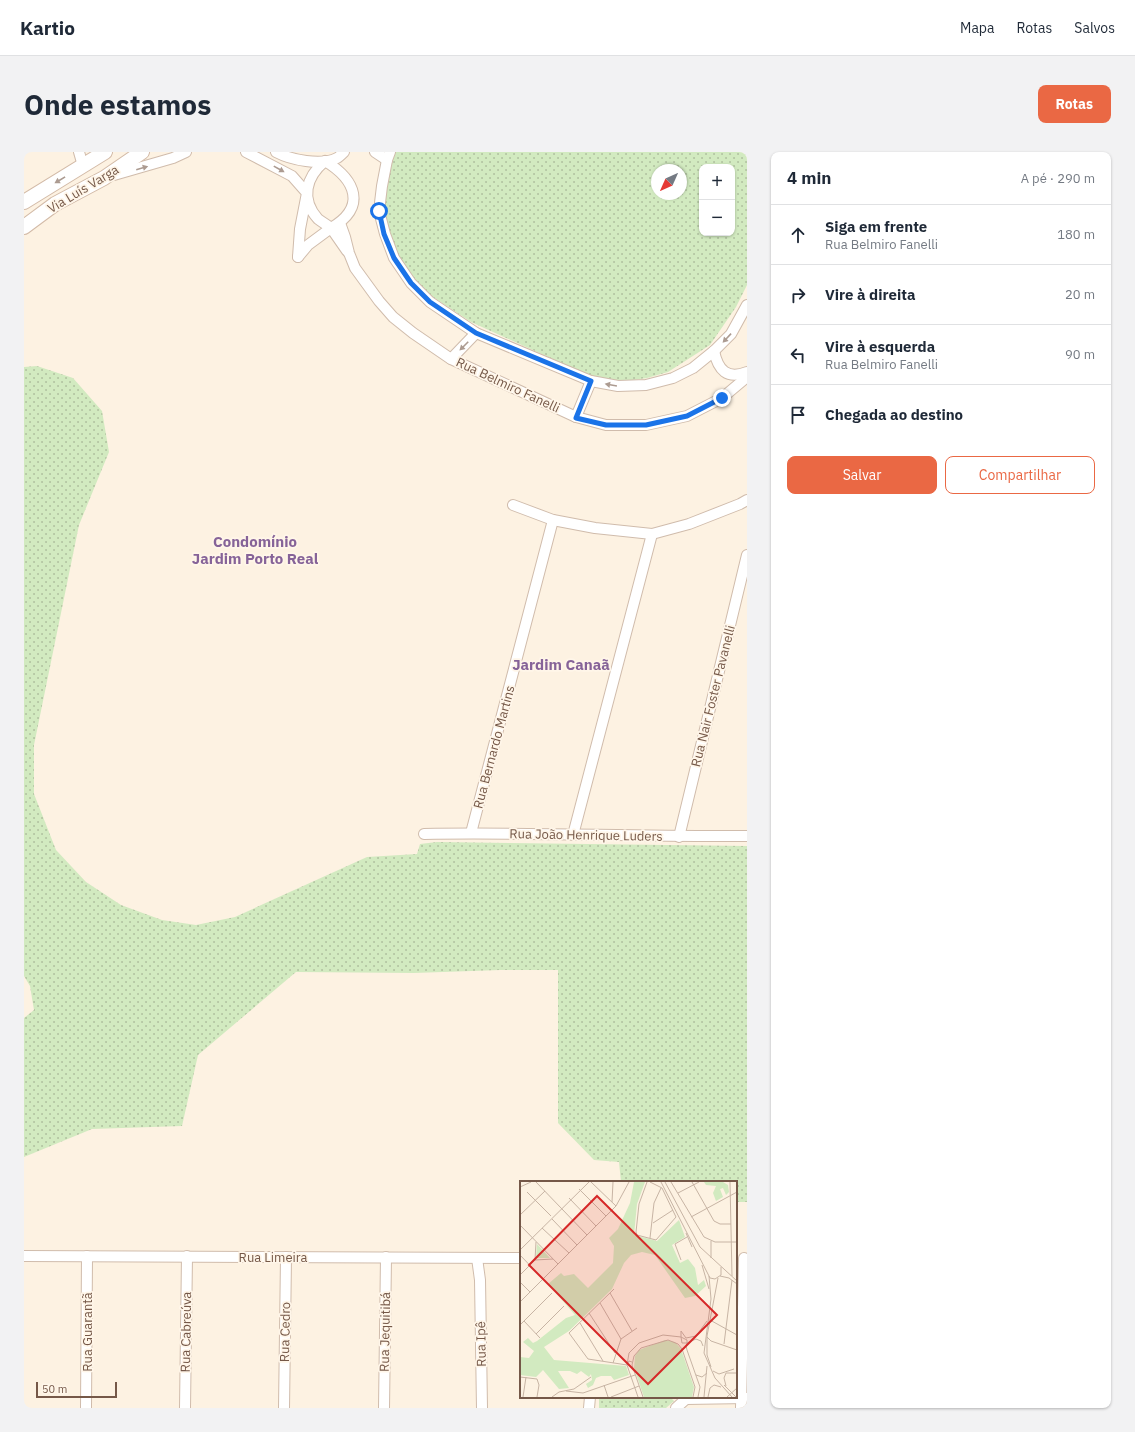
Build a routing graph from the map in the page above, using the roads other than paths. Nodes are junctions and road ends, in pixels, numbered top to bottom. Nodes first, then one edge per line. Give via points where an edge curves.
1 (78, 152) edge
2 (105, 152) edge
3 (142, 152) edge
4 (186, 152) edge
5 (246, 152) edge
6 (276, 152) edge
7 (344, 152) edge
8 (375, 152) edge
9 (388, 156) edge
10 (325, 161) junction
11 (83, 166) junction
12 (104, 178) junction
13 (307, 193) junction
14 (24, 202) edge
15 (340, 223) junction
16 (24, 227) edge
17 (331, 228) junction
18 (348, 253) junction
19 (747, 305) edge
20 (476, 333) junction
21 (714, 351) junction
22 (451, 359) junction
23 (747, 372) edge
24 (747, 377) edge
25 (591, 381) junction
26 (576, 418) junction
27 (747, 500) edge
28 (513, 505) dead end
29 (553, 520) junction
30 (652, 534) junction
31 (747, 555) edge
32 (471, 833) junction
33 (424, 834) dead end
34 (573, 835) junction
35 (747, 836) edge
36 (679, 837) junction
37 (24, 1256) edge
38 (87, 1256) junction
39 (187, 1256) junction
40 (286, 1257) junction
41 (386, 1257) junction
42 (482, 1258) junction
43 (520, 1258) edge
44 (742, 1258) edge
45 (590, 1398) edge
46 (685, 1398) edge
47 (743, 1402) edge
48 (86, 1408) edge
49 (185, 1408) edge
50 (284, 1408) edge
51 (384, 1408) edge
52 (482, 1408) edge
53 (589, 1408) edge
54 (676, 1408) edge

1 - 11 street
2 - 11 main road, Via Luís Varga
3 - 12 main road, Via Luís Varga
12 -> 4 street via 174,158
5 -> 13 street via 292,176
6 - 10 street via 296,160
7 - 10 street via 337,158
8 - 9 street
9 - 20 street via 379,211 384,234 394,258 411,283 430,302
10 - 13 street via 310,179
10 - 15 street via 347,178 353,191 353,204
11 -> 14 main road, Via Luís Varga
12 - 16 main road, Via Luís Varga via 55,204
13 - 17 street via 311,208 318,219
13 - 17 street via 300,228 298,257 308,245
15 - 17 street
15 - 18 street, Rua Belmiro Fanelli
17 - 18 street, Rua Belmiro Fanelli
18 - 22 street, Rua Belmiro Fanelli via 362,279 393,317
19 -> 21 street via 731,334
20 -> 22 street
20 - 25 street
21 - 23 street via 722,370 739,375
21 -> 25 street via 694,368 673,378 646,385 618,386
22 - 26 street, Rua Belmiro Fanelli
24 - 26 street, Rua Belmiro Fanelli via 722,398 687,416 646,425 606,425
25 - 26 street
27 - 30 street via 689,524
28 - 29 street
29 - 30 street via 595,528
29 - 32 street, Rua Bernardo Martins
30 - 34 street
31 - 36 street, Rua Nair Foster Pavanelli
32 - 33 street, Rua João Henrique Luders
32 - 34 street, Rua João Henrique Luders
34 - 36 street, Rua João Henrique Luders
35 - 36 street, Rua João Henrique Luders
37 - 38 street, Rua Limeira
38 - 39 street, Rua Limeira
38 - 48 street, Rua Guarantã
39 - 40 street, Rua Limeira
39 - 49 street, Rua Cabreúva
40 - 41 street, Rua Limeira
40 - 50 street, Rua Cedro
41 - 42 street, Rua Limeira
41 - 51 street, Rua Jequitibá
42 - 43 street, Rua Limeira
42 - 52 street, Rua Ipê
44 - 47 street
45 - 53 street
46 - 47 street
46 - 54 street

